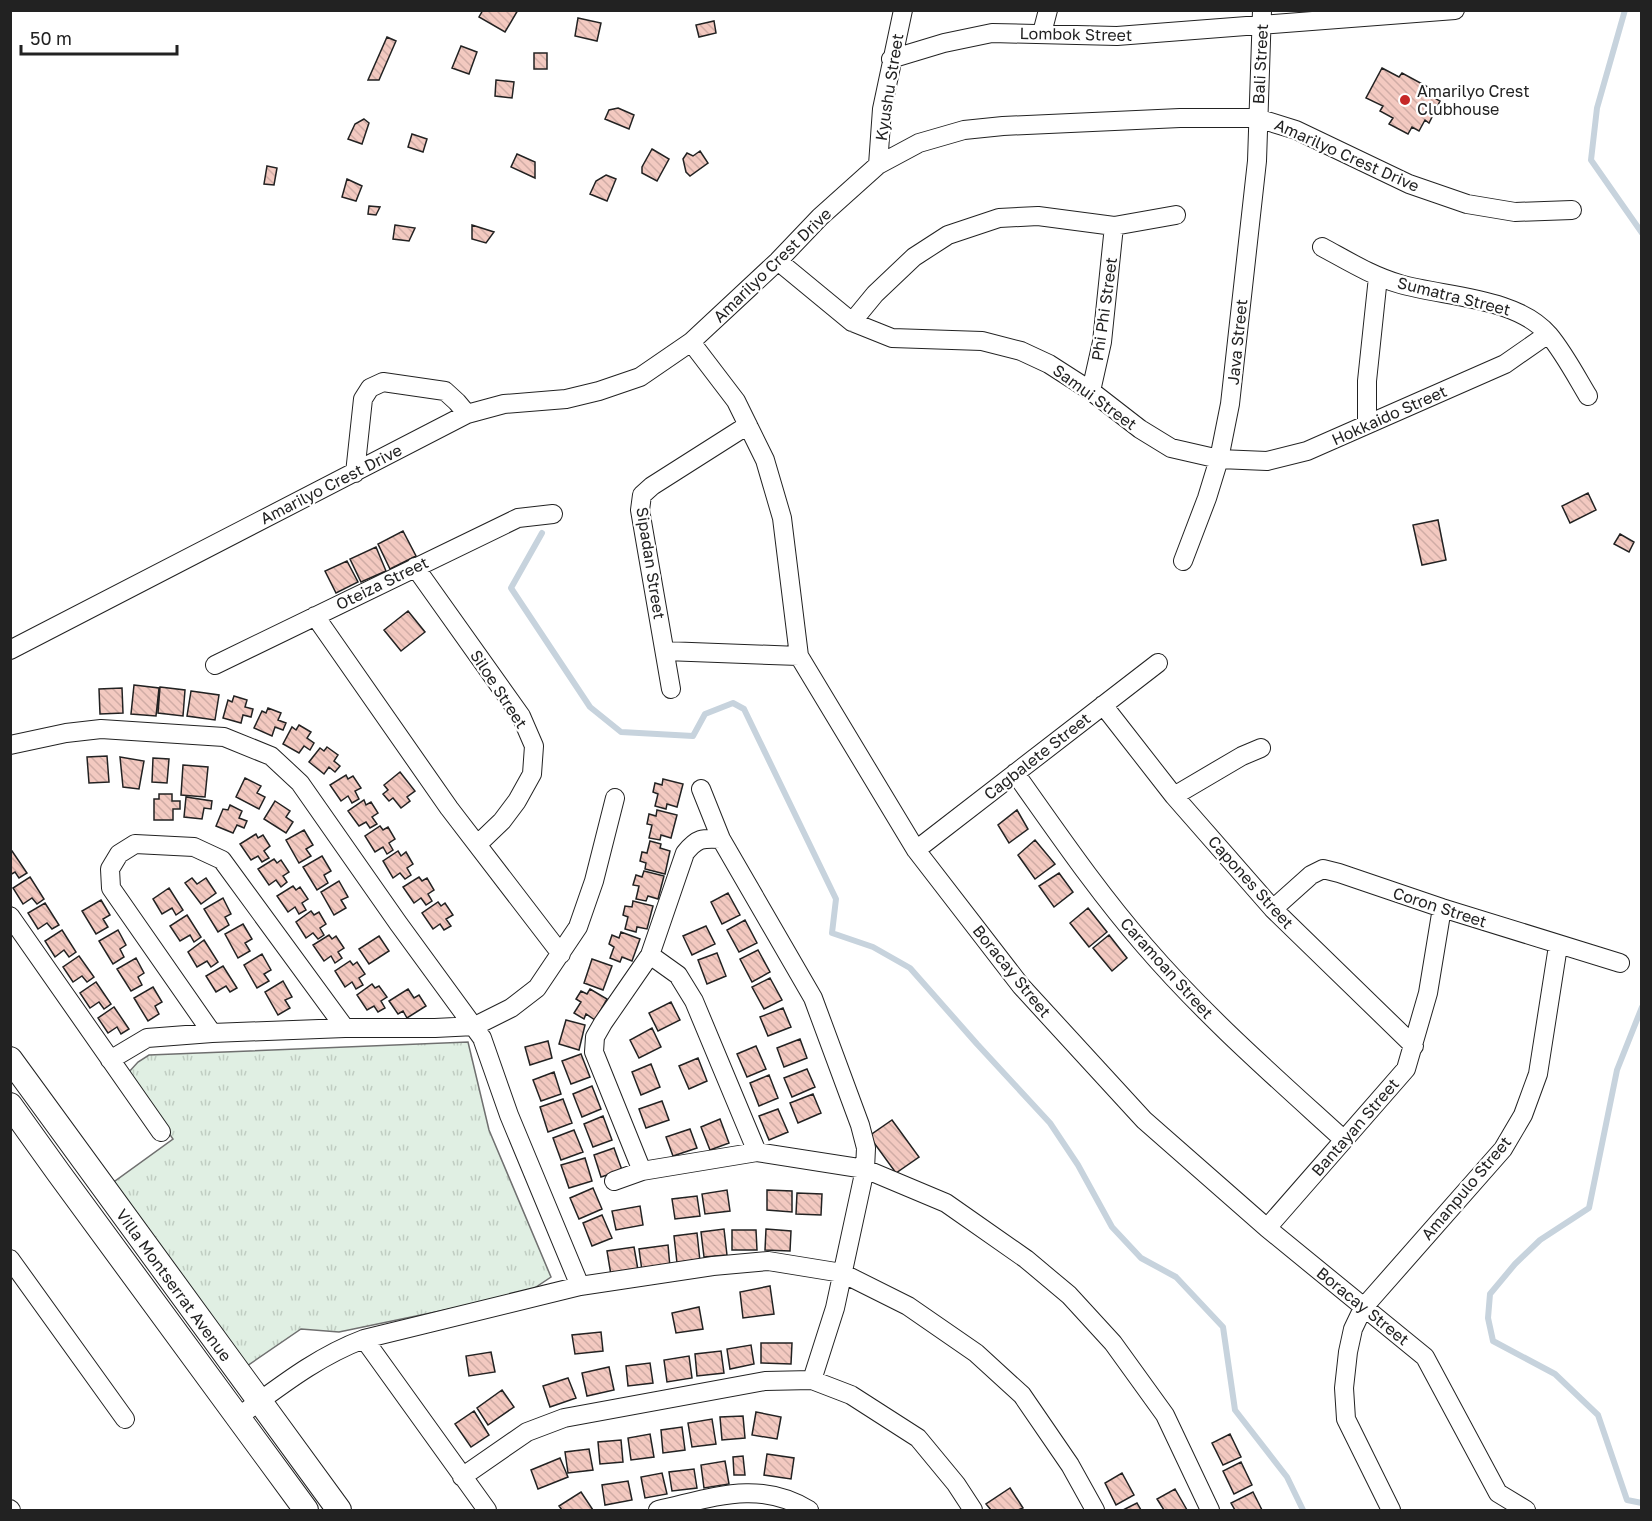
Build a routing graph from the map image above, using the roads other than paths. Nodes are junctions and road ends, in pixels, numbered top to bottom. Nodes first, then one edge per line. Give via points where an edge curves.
1 (903, 10) edge
2 (1048, 10) edge
3 (1455, 10) edge
4 (1408, 13) edge
5 (1263, 18) edge
6 (1042, 33) junction
7 (891, 59) junction
8 (1257, 118) junction
9 (878, 165) junction
10 (1572, 210) dead end
11 (1176, 215) dead end
12 (1114, 226) junction
13 (1322, 247) dead end
14 (778, 261) junction
15 (1378, 277) junction
16 (852, 322) junction
17 (1548, 334) junction
18 (691, 342) junction
19 (1091, 391) junction
20 (1588, 396) dead end
21 (466, 414) junction
22 (1368, 424) junction
23 (748, 425) junction
24 (1219, 459) junction
25 (355, 472) junction
26 (553, 514) dead end
27 (1183, 561) dead end
28 (415, 567) junction
29 (315, 616) junction
30 (10, 650) edge
31 (665, 651) junction
32 (799, 656) junction
33 (1158, 663) dead end
34 (215, 665) dead end
35 (671, 689) dead end
36 (1103, 705) junction
37 (10, 745) edge
38 (1261, 748) dead end
39 (1015, 774) junction
40 (701, 789) dead end
41 (1174, 796) junction
42 (615, 798) dead end
43 (721, 839) junction
44 (478, 844) junction
45 (916, 850) junction
46 (1442, 908) junction
47 (1273, 909) junction
48 (10, 916) edge
49 (1558, 945) junction
50 (561, 954) junction
51 (650, 956) junction
52 (1620, 963) dead end
53 (475, 1026) junction
54 (345, 1028) junction
55 (212, 1033) junction
56 (1414, 1046) junction
57 (10, 1059) edge
58 (110, 1060) junction
59 (10, 1105) edge
60 (161, 1132) dead end
61 (1344, 1140) junction
62 (757, 1152) junction
63 (865, 1169) junction
64 (642, 1171) junction
65 (614, 1182) dead end
66 (1267, 1228) junction
67 (10, 1259) edge
68 (842, 1273) junction
69 (580, 1286) junction
70 (1363, 1308) junction
71 (364, 1339) junction
72 (812, 1380) junction
73 (259, 1402) junction
74 (238, 1417) junction
75 (125, 1419) dead end
76 (462, 1477) junction
77 (1496, 1502) edge
78 (306, 1510) edge
79 (339, 1510) edge
80 (487, 1510) edge
81 (658, 1510) edge
82 (809, 1510) edge
83 (974, 1510) edge
84 (1095, 1510) edge
85 (1210, 1510) edge
86 (1391, 1510) edge
87 (1526, 1510) edge

1 - 7 street, Kyushu Street
2 - 6 street
3 - 4 street, Lombok Street
4 - 5 street, Lombok Street
5 - 6 street, Lombok Street via 1117,36
5 - 8 street, Bali Street
6 - 7 street, Lombok Street via 992,33
7 - 9 street, Kyushu Street
8 - 9 street, Amarilyo Crest Drive via 1180,118 964,130 919,143
8 - 10 street, Amarilyo Crest Drive via 1296,130 1409,184 1467,204 1515,212
8 - 24 street, Java Street via 1257,161 1231,392
9 - 14 street, Amarilyo Crest Drive
11 - 12 street
12 - 16 street via 1038,216 999,218 948,235 914,257
12 - 19 street, Phi Phi Street via 1102,342
13 - 15 street, Sumatra Street
14 - 16 street, Samui Street
14 - 18 street, Amarilyo Crest Drive
15 - 17 street, Sumatra Street via 1521,313
15 - 22 street via 1367,381
16 - 19 street, Samui Street via 892,338 982,341 1021,351
17 - 20 street, Sumatra Street
17 - 22 street, Hokkaido Street via 1505,364
18 - 21 street, Amarilyo Crest Drive via 640,377 599,391 566,399 504,404
18 - 23 street, Boracay Street via 736,401
19 - 24 street, Samui Street via 1171,448
21 - 25 street, Amarilyo Crest Drive
21 - 25 street via 445,391 383,382 370,388 363,399
22 - 24 street, Hokkaido Street via 1307,451 1267,460
23 - 31 street, Sipadan Street via 642,495 640,510
23 - 32 street, Boracay Street via 765,460 782,518
24 - 27 street, Java Street
25 - 30 street, Amarilyo Crest Drive
26 - 28 street, Oteiza Street via 518,518
28 - 29 street, Oteiza Street
28 - 44 street, Siloe Street via 521,716 534,746 532,774 522,792
29 - 34 street, Oteiza Street
29 - 44 street
31 - 32 street
31 - 35 street, Sipadan Street
32 - 45 street, Boracay Street
33 - 36 street, Cagbalete Street
36 - 39 street, Cagbalete Street
36 - 41 street, Capones Street
37 - 53 street via 66,733 112,730 224,736 271,756 300,783
38 - 41 street
39 - 45 street, Cagbalete Street
39 - 61 street, Caramoan Street via 1145,946 1214,1021
40 - 43 street
41 - 47 street, Capones Street
42 - 50 street via 594,881 578,927
43 - 51 street via 695,842 685,853
43 - 63 street via 813,998 860,1125 866,1148
44 - 50 street
45 - 66 street, Boracay Street via 1021,986 1144,1120
46 - 47 street, Coron Street via 1323,869
46 - 49 street, Coron Street
46 - 56 street, Bantayan Street via 1428,993
47 - 56 street, Capones Street
48 - 58 street
49 - 52 street, Coron Street
49 - 70 street, Amanpulo Street via 1539,1074 1523,1115 1503,1149
50 - 53 street via 537,988 511,1008
51 - 62 street via 678,975 694,1001
51 - 64 street via 603,1023 595,1037 594,1052
53 - 54 street
53 - 69 street
54 - 55 street
54 - 55 street via 222,860 195,847 135,844 119,854 110,869 111,888
55 - 58 street via 147,1038
56 - 61 street, Bantayan Street via 1406,1069
57 - 73 street, Villa Montserrat Avenue
58 - 60 street
59 - 74 street, Villa Montserrat Avenue
61 - 66 street, Bantayan Street
62 - 63 street
62 - 64 street
63 - 68 street
63 - 85 street via 946,1203 1026,1258 1069,1295 1113,1343 1165,1415
64 - 65 street
66 - 70 street, Boracay Street
67 - 75 street
68 - 69 street via 768,1261
68 - 72 street
68 - 84 street via 908,1306 976,1353 1022,1395 1070,1465
69 - 71 street
70 - 77 street, Boracay Street via 1425,1357
70 - 86 street, Amanpulo Street via 1347,1352 1346,1419
71 - 73 street via 303,1369
71 - 76 street
72 - 76 street via 765,1381 564,1418 527,1432
72 - 83 street via 851,1395 918,1438
73 - 74 street
73 - 79 street, Villa Montserrat Avenue
74 - 78 street, Villa Montserrat Avenue
76 - 80 street
77 - 87 street
81 - 82 street via 741,1492 768,1494

